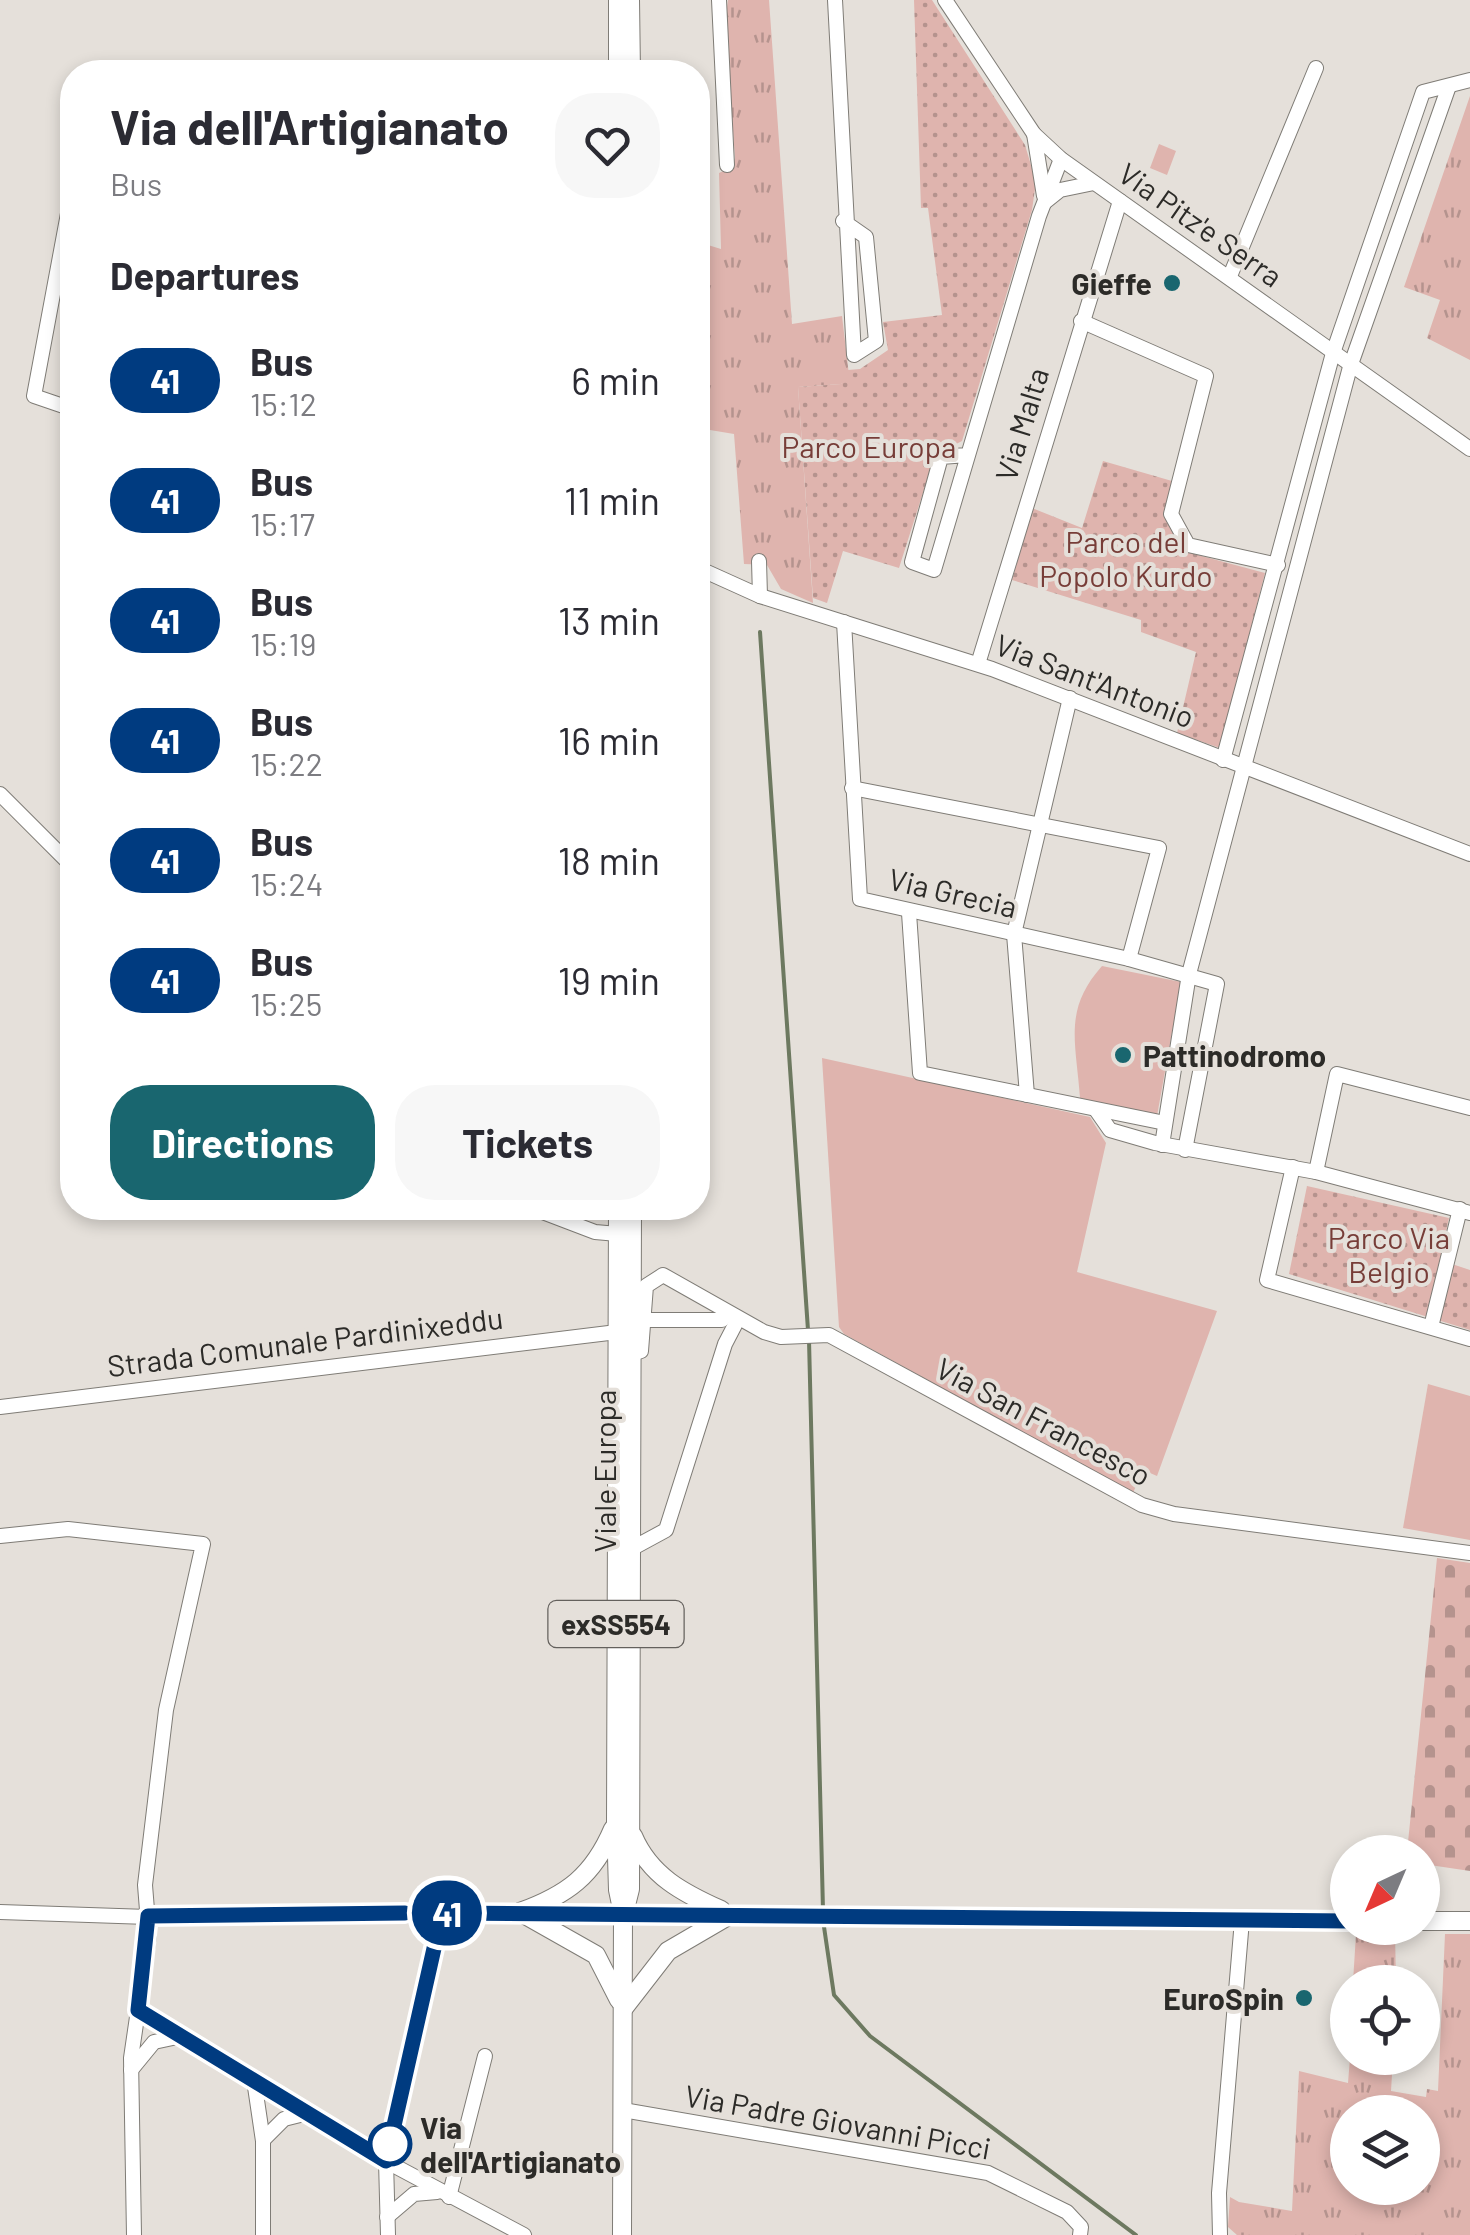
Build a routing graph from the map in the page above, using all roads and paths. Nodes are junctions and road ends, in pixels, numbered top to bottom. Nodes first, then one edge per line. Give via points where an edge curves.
1 (618, 0) edge
2 (630, 0) edge
3 (720, 0) edge
4 (835, 0) edge
5 (946, 0) edge
6 (618, 60) edge
7 (631, 60) edge
8 (1316, 68) dead end
9 (1470, 80) edge
10 (1448, 86) junction
11 (1034, 134) junction
12 (1061, 160) junction
13 (727, 165) dead end
14 (1094, 183) junction
15 (1120, 200) junction
16 (1044, 202) junction
17 (844, 221) junction
18 (60, 256) edge
19 (1230, 276) junction
20 (1081, 321) junction
21 (1334, 353) junction
22 (1350, 367) junction
23 (60, 405) edge
24 (1470, 449) edge
25 (967, 455) junction
26 (759, 561) dead end
27 (1278, 565) junction
28 (710, 573) edge
29 (760, 596) junction
30 (844, 622) junction
31 (978, 664) junction
32 (1070, 698) junction
33 (1223, 760) junction
34 (1246, 770) junction
35 (852, 788) junction
36 (0, 794) edge
37 (1040, 827) junction
38 (60, 854) edge
39 (1470, 854) edge
40 (909, 913) junction
41 (1014, 934) junction
42 (1130, 959) junction
43 (1188, 974) junction
44 (1027, 1095) junction
45 (1470, 1108) edge
46 (1096, 1110) junction
47 (1165, 1123) junction
48 (1162, 1144) junction
49 (1185, 1150) junction
50 (1293, 1167) junction
51 (1316, 1172) junction
52 (1465, 1211) edge
53 (564, 1220) edge
54 (618, 1220) edge
55 (632, 1220) edge
56 (618, 1234) junction
57 (733, 1317) junction
58 (644, 1320) junction
59 (1431, 1327) junction
60 (617, 1332) junction
61 (1470, 1339) edge
62 (632, 1354) junction
63 (0, 1407) edge
64 (0, 1536) edge
65 (631, 1548) junction
66 (1470, 1553) edge
67 (623, 1826) junction
68 (0, 1912) edge
69 (520, 1912) junction
70 (442, 1913) junction
71 (623, 1914) junction
72 (731, 1914) junction
73 (148, 1916) junction
74 (1242, 1920) junction
75 (1440, 1921) edge
76 (1470, 1921) edge
77 (1330, 1922) edge
78 (138, 2010) junction
79 (623, 2010) junction
80 (182, 2036) junction
81 (484, 2056) dead end
82 (130, 2071) junction
83 (254, 2080) junction
84 (623, 2110) junction
85 (308, 2113) junction
86 (263, 2141) junction
87 (386, 2161) junction
88 (444, 2195) junction
89 (387, 2217) junction
90 (134, 2235) edge
91 (263, 2235) edge
92 (388, 2235) edge
93 (524, 2235) edge
94 (622, 2235) edge
95 (1080, 2235) edge
96 (1220, 2235) edge

1 - 6 main road
2 - 7 main road
3 - 13 street
4 - 17 street
5 - 11 street, Via Pitz'e Serra
8 - 19 street
9 - 10 street
10 - 21 street via 1422,92
10 - 22 street
11 - 12 street, Via Pitz'e Serra
11 - 16 street
12 - 14 street, Via Pitz'e Serra
12 - 16 street
14 - 15 street, Via Pitz'e Serra
14 - 16 street via 1060,190
15 - 19 street, Via Pitz'e Serra
15 - 20 street, Via Malta
16 - 25 street
17 - 17 street via 845,240 854,355 876,340 866,237
18 - 23 street via 34,396
19 - 21 street, Via Pitz'e Serra
20 - 27 street via 1206,376 1171,514 1188,545
20 - 31 street, Via Malta
21 - 22 street, Via Pitz'e Serra
21 - 27 street
22 - 24 street, Via Pitz'e Serra
22 - 34 street
25 - 25 street via 941,457 912,562 934,570
26 - 29 street
27 - 33 street
28 - 29 street, Via Sant'Antonio
29 - 30 street, Via Sant'Antonio
30 - 31 street, Via Sant'Antonio
30 - 35 street, Via Grecia
31 - 32 street, Via Sant'Antonio
32 - 33 street, Via Sant'Antonio
32 - 37 street
33 - 34 street, Via Sant'Antonio
34 - 39 street, Via Sant'Antonio
34 - 43 street
35 - 37 street
35 - 40 street, Via Grecia via 860,899
36 - 38 street
37 - 41 street
37 - 42 street via 1159,848
40 - 41 street, Via Grecia
40 - 44 street via 920,1073
41 - 42 street, Via Grecia
41 - 44 street
42 - 43 street, Via Grecia
43 - 47 street
43 - 49 street via 1217,984
44 - 46 street
45 - 51 street via 1337,1074
46 - 47 street
46 - 48 street via 1110,1130
47 - 48 street
48 - 49 street
49 - 50 street
50 - 51 street
50 - 59 street via 1267,1280
51 - 52 street
52 - 59 street
53 - 56 street
54 - 56 main road, Viale Europa / exSS554
55 - 62 main road, Viale Europa / exSS554
56 - 60 main road, Viale Europa / exSS554
57 - 58 street, Via San Francesco
57 - 58 street, Via San Francesco via 663,1275 646,1286
57 - 65 street via 666,1530
57 - 66 street, Via San Francesco via 781,1338 823,1335 1142,1505
58 - 62 street, Via San Francesco via 641,1351
59 - 61 street
60 - 63 street, Strada Comunale Pardinixeddu
60 - 67 main road, Viale Europa / exSS554
62 - 65 main road, Viale Europa / exSS554
64 - 73 street via 68,1529 202,1544 166,1710 145,1885
65 - 67 main road, Viale Europa / exSS554
67 - 69 main road via 586,1877 554,1900
67 - 71 main road, Viale Europa / exSS554 via 630,1889
67 - 72 main road via 656,1873
68 - 73 street
69 - 70 street
69 - 71 street
69 - 79 main road via 596,1955
70 - 73 street
70 - 87 street
71 - 72 main road
71 - 79 main road, Viale Europa / exSS554
72 - 74 main road
72 - 79 main road via 668,1951
73 - 78 street
74 - 77 main road
74 - 96 street
75 - 76 main road
78 - 80 street
78 - 82 street
79 - 84 main road, Viale Europa / exSS554
80 - 82 street via 154,2042
80 - 83 street
81 - 88 street
82 - 90 street
83 - 85 street
83 - 86 street
84 - 94 main road, Viale Europa / exSS554
84 - 95 street, Via Padre Giovanni Picci via 988,2173 1067,2212
85 - 86 street via 284,2119
85 - 87 street
86 - 91 street
87 - 88 street
87 - 89 street
88 - 89 street via 414,2194
88 - 93 street
89 - 92 street

